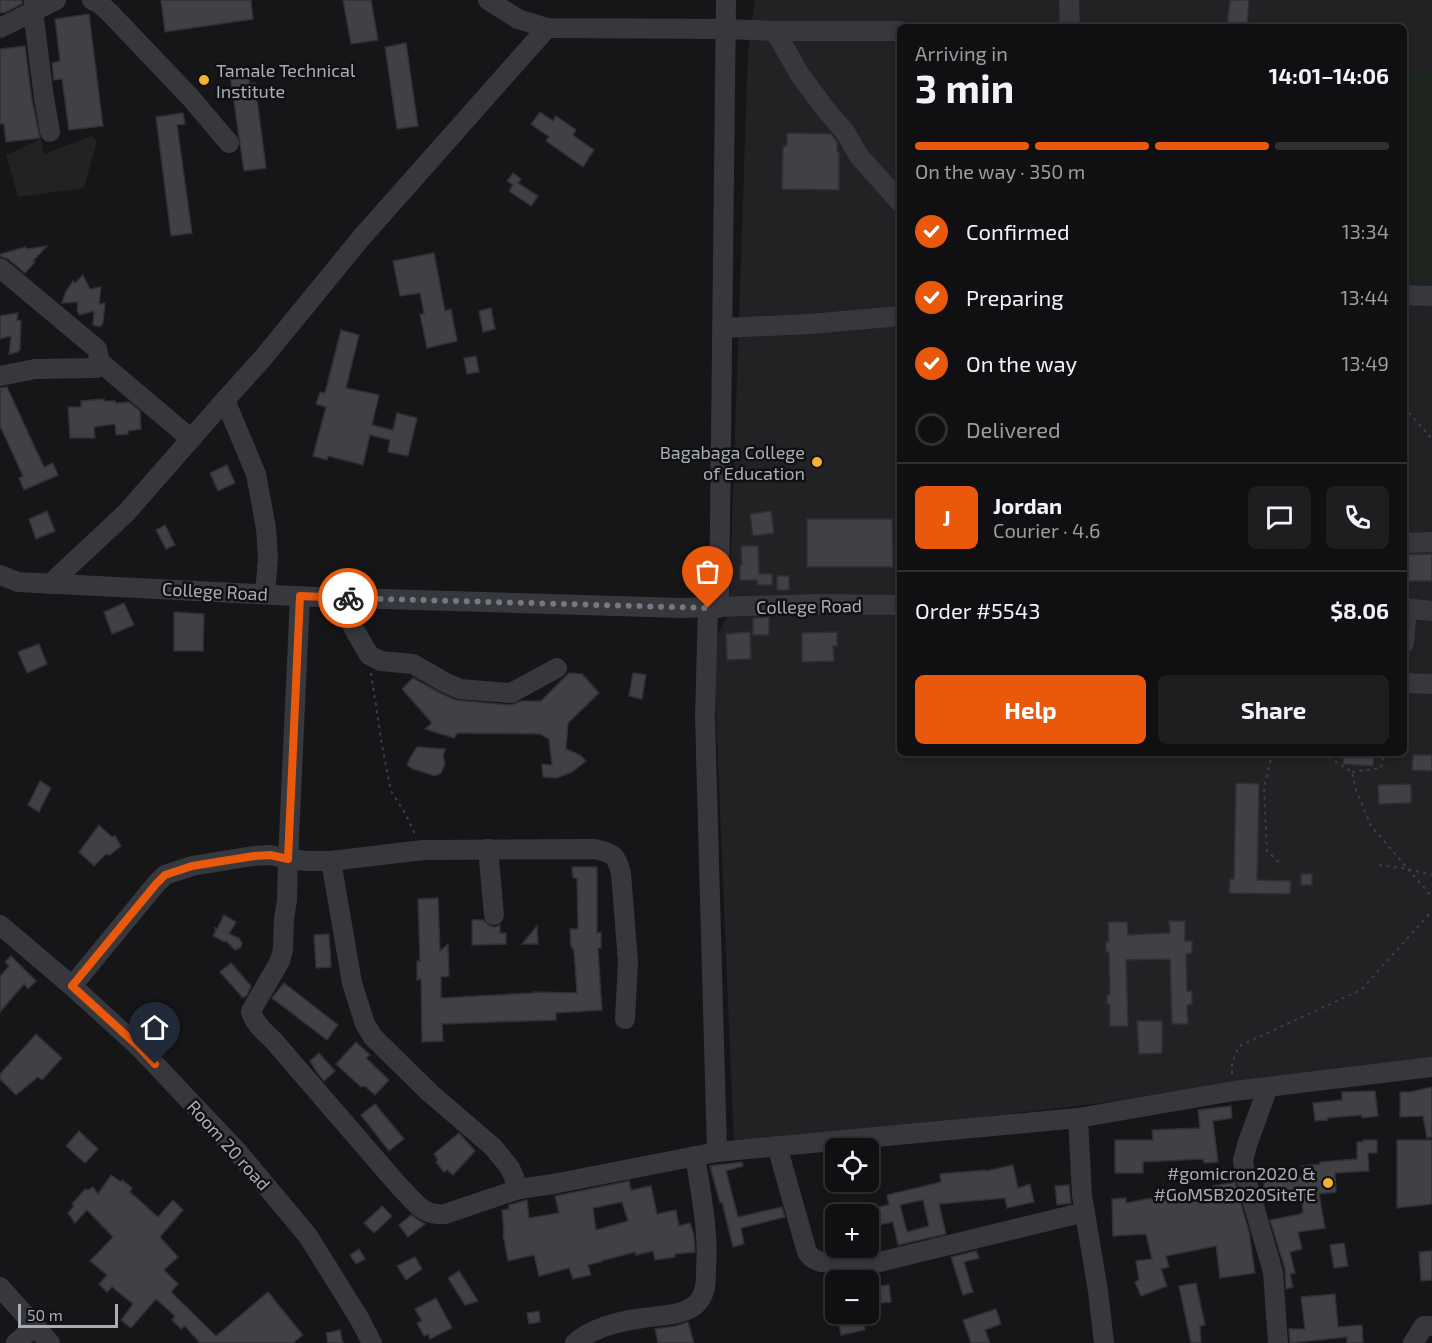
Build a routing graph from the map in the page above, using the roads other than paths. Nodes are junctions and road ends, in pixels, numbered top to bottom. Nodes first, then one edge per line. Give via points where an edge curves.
1 (56, 0) edge
2 (92, 0) edge
3 (488, 0) edge
4 (726, 0) edge
5 (1069, 0) edge
6 (34, 6) edge
7 (1070, 24) edge
8 (0, 28) edge
9 (547, 28) junction
10 (726, 29) junction
11 (775, 31) junction
12 (897, 31) edge
13 (50, 132) dead end
14 (230, 143) dead end
15 (897, 199) edge
16 (0, 268) edge
17 (1407, 295) edge
18 (1432, 296) edge
19 (897, 316) edge
20 (722, 328) junction
21 (100, 362) junction
22 (0, 376) edge
23 (225, 400) junction
24 (191, 439) junction
25 (1432, 542) edge
26 (1407, 543) edge
27 (0, 575) edge
28 (50, 584) junction
29 (265, 594) junction
30 (300, 596) junction
31 (340, 598) junction
32 (897, 605) edge
33 (713, 608) junction
34 (1407, 608) edge
35 (1432, 611) edge
36 (557, 668) dead end
37 (1407, 683) edge
38 (1432, 684) edge
39 (488, 849) junction
40 (288, 859) junction
41 (331, 861) junction
42 (494, 915) dead end
43 (0, 925) edge
44 (72, 986) junction
45 (626, 1019) dead end
46 (1432, 1068) edge
47 (1268, 1088) junction
48 (1078, 1118) junction
49 (777, 1146) junction
50 (717, 1152) junction
51 (694, 1156) junction
52 (519, 1189) junction
53 (1085, 1212) junction
54 (0, 1287) edge
55 (35, 1326) junction
56 (1432, 1326) edge
57 (1101, 1342) edge
58 (16, 1343) edge
59 (50, 1343) edge
60 (372, 1343) edge
61 (575, 1343) edge
62 (1278, 1343) edge
63 (1413, 1343) edge

1 - 6 street
2 - 14 street via 109,12
3 - 9 street via 518,19
4 - 10 street
5 - 7 street
6 - 8 street
6 - 13 street
9 - 10 street
9 - 23 street via 361,238
10 - 11 street
10 - 20 street
11 - 12 street
11 - 15 street via 800,75 859,156
16 - 21 street via 97,350
17 - 18 street
19 - 20 street
20 - 33 street
21 - 22 street via 96,368 35,369
21 - 24 street
23 - 24 street
23 - 29 street via 256,474 266,528
24 - 28 street via 126,513
25 - 26 street
27 - 28 street, College Road via 18,582
28 - 29 street, College Road
29 - 30 street, College Road
30 - 31 street, College Road
30 - 40 street
31 - 33 street, College Road
31 - 36 street via 369,655 381,661 413,664 460,689 511,693
32 - 33 street, College Road
33 - 50 street via 705,716
34 - 35 street
37 - 38 street
39 - 41 street via 423,850
39 - 42 street
39 - 45 street via 595,849 617,859 628,962
40 - 41 street
40 - 44 street via 254,856 192,866 165,875
40 - 52 street via 283,949 251,1011 259,1027 426,1213 445,1214
41 - 52 street via 352,983 365,1024 373,1037 430,1093 493,1147 510,1168
43 - 44 street, Room 20 road
44 - 60 street, Room 20 road via 138,1046 308,1236
46 - 47 street
47 - 48 street
47 - 62 street via 1243,1160 1273,1272
48 - 49 street
48 - 53 street
49 - 50 street
49 - 53 street via 807,1252 821,1262 867,1265
50 - 51 street
51 - 52 street
51 - 61 street via 707,1244 705,1289 699,1302 686,1311 622,1321
53 - 57 street via 1098,1291
54 - 55 street
55 - 58 street
55 - 59 street
56 - 63 street via 1424,1326

